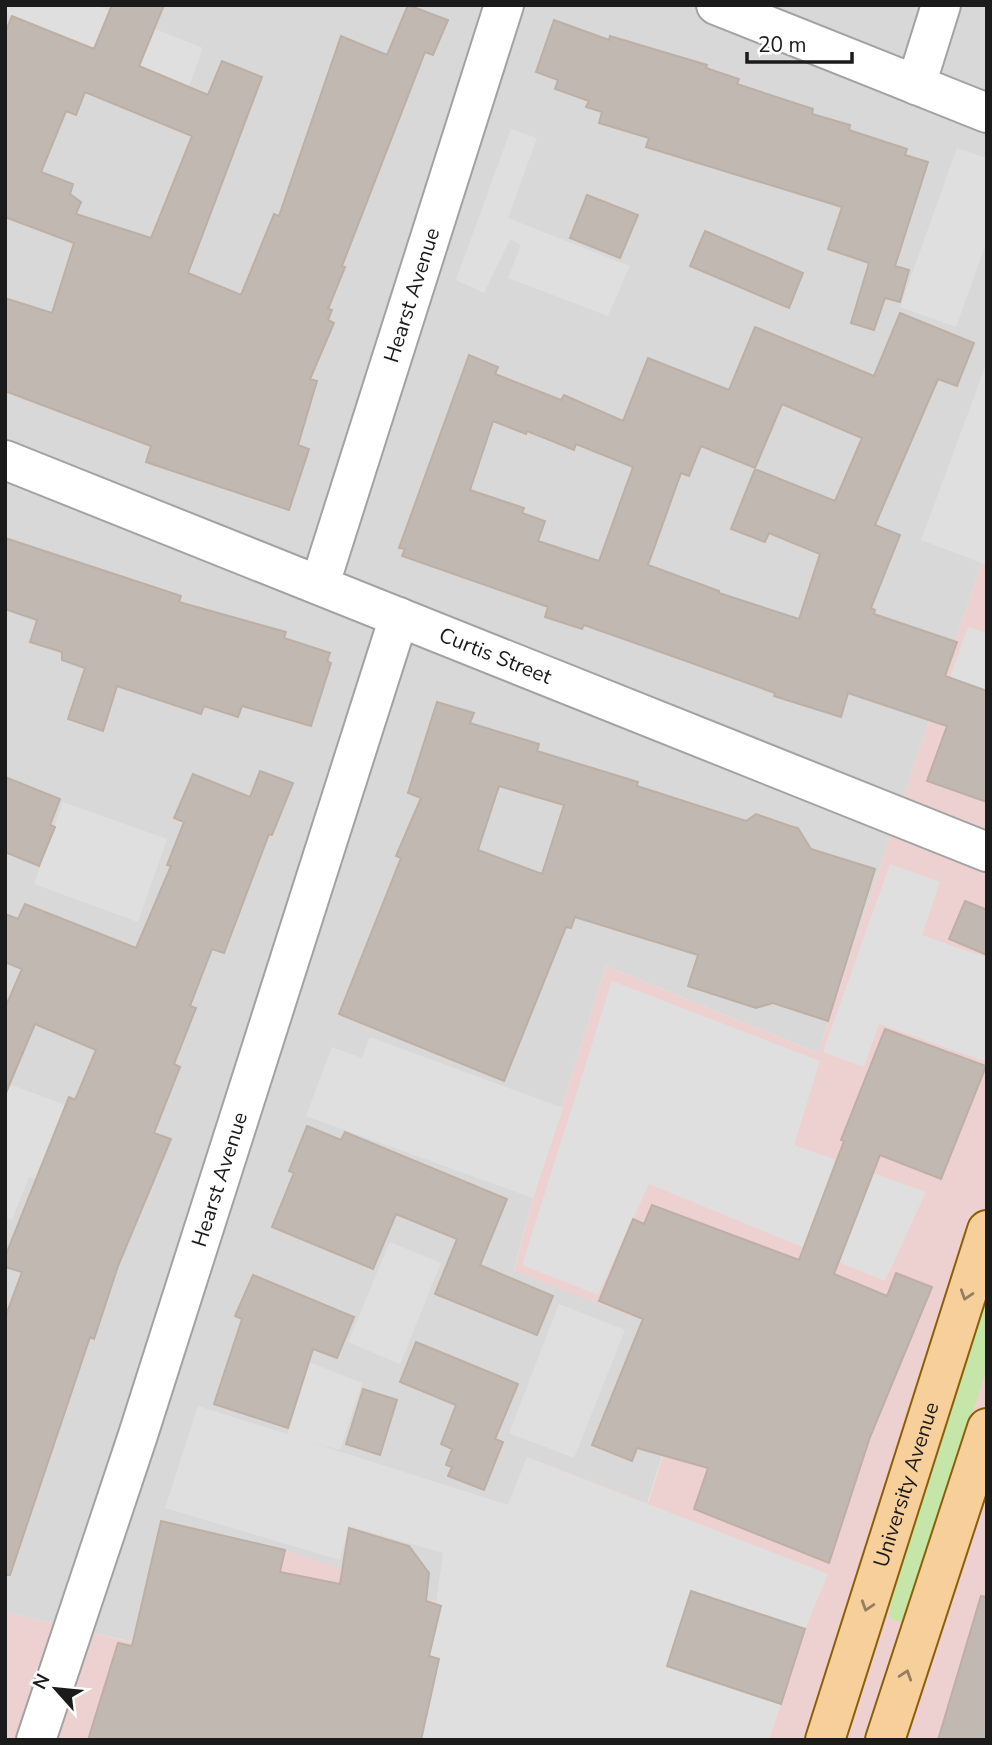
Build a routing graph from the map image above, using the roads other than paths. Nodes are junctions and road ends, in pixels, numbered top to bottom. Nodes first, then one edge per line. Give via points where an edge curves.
1 (504, 5) edge
2 (716, 5) edge
3 (942, 5) edge
4 (916, 85) junction
5 (987, 113) edge
6 (5, 460) edge
7 (320, 584) junction
8 (399, 617) junction
9 (987, 852) edge
10 (987, 1230) edge
11 (987, 1428) edge
12 (36, 1740) edge
13 (825, 1740) edge
14 (885, 1740) edge

1 - 7 street, Hearst Avenue
2 - 4 street
3 - 4 street
4 - 5 street
6 - 7 street, Curtis Street
7 - 8 street, Curtis Street
8 - 9 street, Curtis Street
8 - 12 street, Hearst Avenue
10 -> 13 main road, University Avenue
14 -> 11 main road

